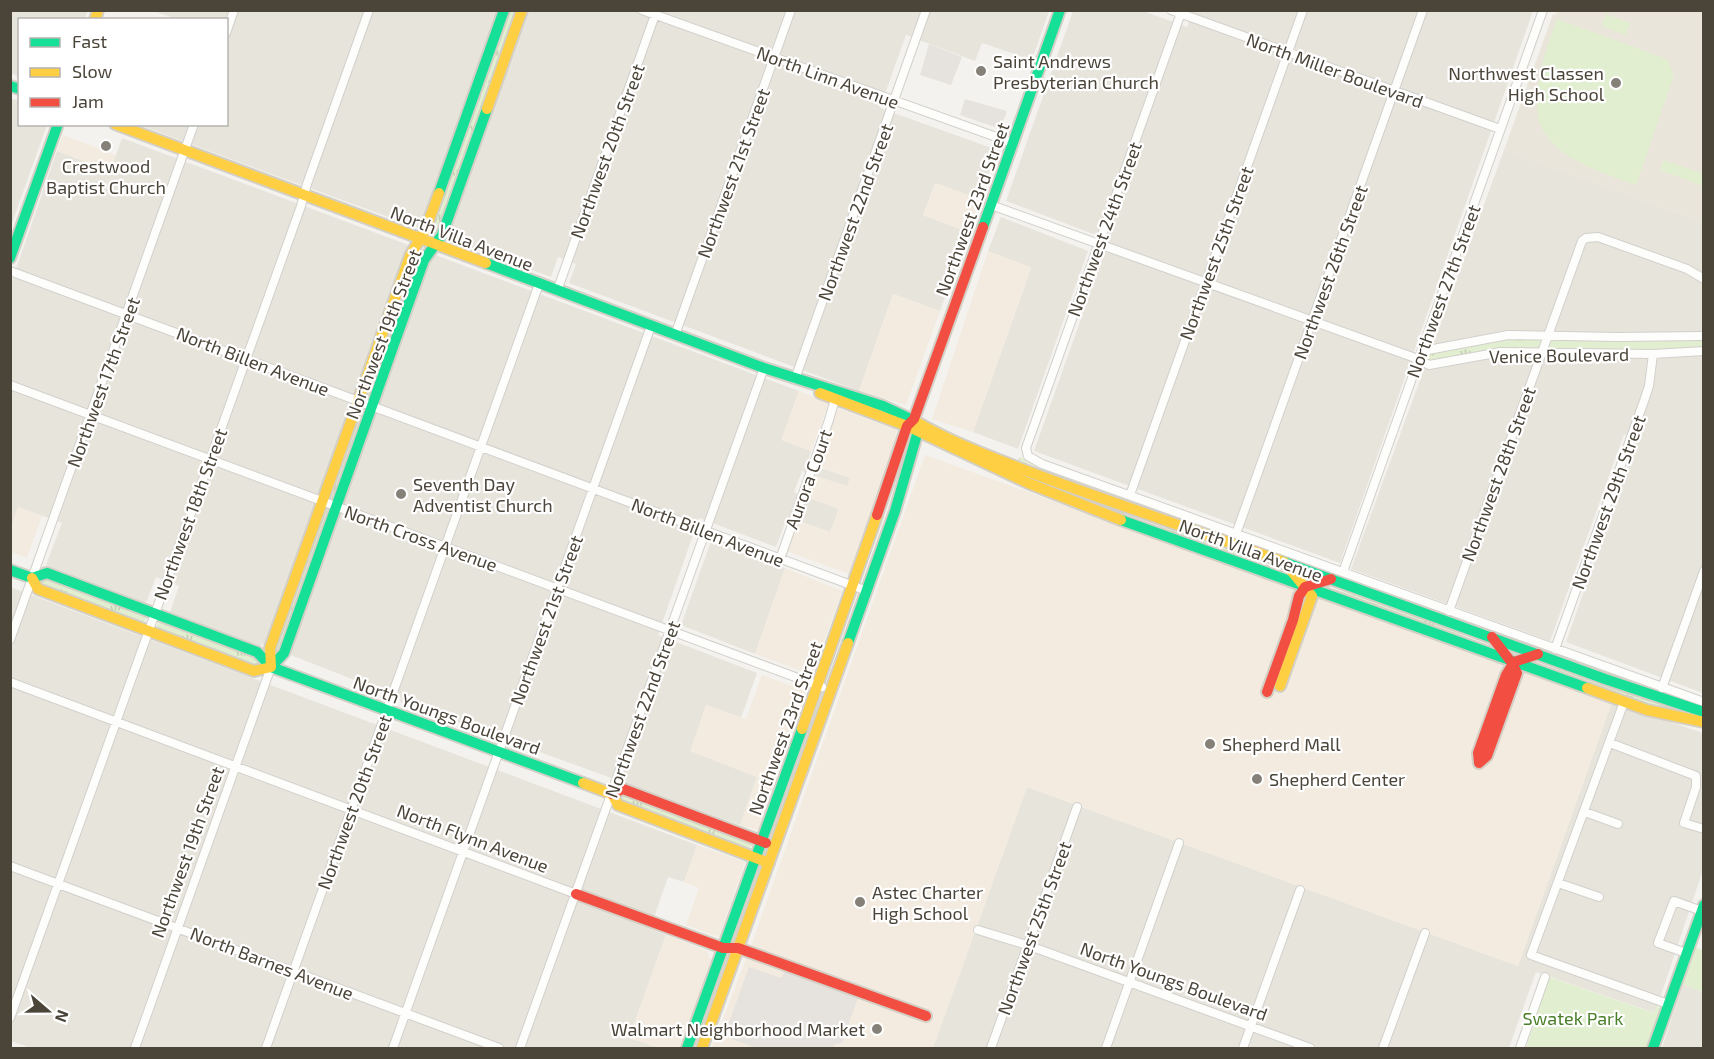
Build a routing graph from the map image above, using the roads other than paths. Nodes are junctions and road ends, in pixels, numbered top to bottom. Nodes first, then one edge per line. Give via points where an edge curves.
1 (234, 10) edge
2 (369, 10) edge
3 (504, 10) edge
4 (522, 10) edge
5 (642, 10) edge
6 (791, 10) edge
7 (926, 10) edge
8 (1060, 10) edge
9 (1171, 10) edge
10 (1303, 10) edge
11 (1423, 10) edge
12 (1543, 10) edge
13 (1182, 12) edge
14 (656, 13) edge
15 (228, 27) edge
16 (1287, 53) junction
17 (774, 58) junction
18 (1394, 92) junction
19 (894, 101) junction
20 (57, 126) edge
21 (120, 126) edge
22 (193, 126) edge
23 (1500, 129) junction
24 (1013, 143) junction
25 (185, 151) junction
26 (304, 195) junction
27 (991, 205) junction
28 (420, 239) junction
29 (1099, 244) junction
30 (435, 245) junction
31 (10, 258) edge
32 (10, 271) edge
33 (1704, 279) edge
34 (1205, 283) junction
35 (539, 284) junction
36 (557, 291) junction
37 (127, 315) junction
38 (1312, 321) junction
39 (651, 326) junction
40 (675, 335) junction
41 (1547, 335) junction
42 (1704, 336) edge
43 (1704, 351) edge
44 (1541, 352) junction
45 (1653, 354) junction
46 (247, 358) junction
47 (1418, 359) junction
48 (764, 369) junction
49 (797, 380) junction
50 (10, 385) edge
51 (835, 399) junction
52 (359, 401) junction
53 (373, 406) junction
54 (91, 415) junction
55 (913, 425) junction
56 (480, 447) junction
57 (1026, 448) joint
58 (210, 459) junction
59 (892, 472) junction
60 (905, 476) junction
61 (593, 489) junction
62 (1130, 495) junction
63 (323, 502) junction
64 (1111, 503) junction
65 (337, 507) junction
66 (880, 507) junction
67 (895, 511) junction
68 (1157, 516) junction
69 (1137, 524) junction
70 (706, 531) junction
71 (1236, 534) junction
72 (867, 545) junction
73 (445, 547) junction
74 (881, 550) junction
75 (780, 559) junction
76 (1284, 562) junction
77 (10, 570) edge
78 (1704, 571) edge
79 (1343, 572) junction
80 (32, 578) junction
81 (1330, 579) junction
82 (853, 586) junction
83 (1305, 587) junction
84 (558, 589) junction
85 (867, 591) junction
86 (848, 603) junction
87 (1449, 611) junction
88 (155, 614) junction
89 (856, 621) junction
90 (148, 631) junction
91 (670, 631) junction
92 (1492, 637) junction
93 (10, 640) edge
94 (832, 645) junction
95 (1555, 649) junction
96 (1538, 654) junction
97 (1514, 662) junction
98 (271, 667) junction
99 (10, 682) edge
100 (818, 686) junction
101 (1280, 686) dead end
102 (1662, 688) junction
103 (831, 690) junction
104 (1267, 692) dead end
105 (1624, 702) junction
106 (1704, 702) edge
107 (386, 710) junction
108 (1704, 712) edge
109 (117, 722) junction
110 (1704, 722) edge
111 (1610, 743) junction
112 (499, 752) junction
113 (235, 767) junction
114 (786, 776) junction
115 (799, 781) junction
116 (612, 794) junction
117 (1077, 807) dead end
118 (351, 810) junction
119 (1585, 812) junction
120 (1618, 824) dead end
121 (1704, 829) edge
122 (762, 842) junction
123 (1179, 843) dead end
124 (775, 847) junction
125 (464, 852) junction
126 (756, 858) junction
127 (769, 862) junction
128 (10, 866) edge
129 (1558, 883) junction
130 (58, 884) junction
131 (1300, 890) dead end
132 (576, 894) junction
133 (1599, 897) dead end
134 (1703, 908) edge
135 (177, 928) junction
136 (978, 930) dead end
137 (1425, 933) dead end
138 (1028, 945) junction
139 (723, 948) junction
140 (738, 948) junction
141 (1686, 953) junction
142 (293, 972) junction
143 (1545, 977) dead end
144 (1130, 982) junction
145 (704, 1001) junction
146 (1668, 1004) junction
147 (717, 1006) junction
148 (406, 1014) junction
149 (927, 1016) dead end
150 (10, 1018) edge
151 (1251, 1027) junction
152 (688, 1045) edge
153 (135, 1048) edge
154 (266, 1048) edge
155 (393, 1048) edge
156 (499, 1048) edge
157 (520, 1048) edge
158 (703, 1048) edge
159 (991, 1048) edge
160 (1106, 1048) edge
161 (1243, 1048) edge
162 (1310, 1048) edge
163 (1383, 1048) edge
164 (1520, 1048) edge
165 (1653, 1048) edge

1 - 15 street
2 - 26 street, Northwest 18th Street
3 - 28 street, Northwest 19th Street
4 - 30 street, Northwest 19th Street via 442,235
5 - 14 street, North Linn Avenue
6 - 17 street, Northwest 21st Street
7 - 19 street, Northwest 22nd Street
8 - 24 street, Northwest 23rd Street
9 - 13 street, North Miller Boulevard
10 - 16 street, Northwest 25th Street
11 - 18 street, Northwest 26th Street
12 - 23 street, Northwest 27th Street
13 - 16 street, North Miller Boulevard
13 - 29 street, Northwest 24th Street
14 - 17 street, North Linn Avenue
14 - 36 street, Northwest 20th Street
16 - 18 street, North Miller Boulevard
16 - 34 street, Northwest 25th Street
17 - 19 street, North Linn Avenue
17 - 40 street, Northwest 21st Street
18 - 23 street, North Miller Boulevard
18 - 38 street, Northwest 26th Street
19 - 24 street, North Linn Avenue
19 - 49 street, Northwest 22nd Street
20 - 31 street
21 - 25 street, North Villa Avenue
22 - 25 street, Northwest 17th Street
23 - 47 street, Northwest 27th Street
24 - 27 street, Northwest 23rd Street
25 - 26 street, North Villa Avenue
25 - 37 street, Northwest 17th Street
26 - 28 street, North Villa Avenue
26 - 46 street, Northwest 18th Street
27 - 29 street
27 - 55 street, Northwest 23rd Street
28 - 30 street, North Villa Avenue
28 - 52 street, Northwest 19th Street via 410,256
29 - 34 street
29 - 57 street, Northwest 24th Street
30 - 35 street, North Villa Avenue
30 - 53 street, Northwest 19th Street via 424,260
32 - 37 street, North Billen Avenue
33 - 41 street, Northwest 28th Street via 1687,269 1598,237 1586,238 1580,244
34 - 38 street
34 - 62 street, Northwest 25th Street
35 - 36 street, North Villa Avenue
35 - 56 street, Northwest 20th Street
36 - 39 street, North Villa Avenue
37 - 46 street, North Billen Avenue
37 - 54 street, Northwest 17th Street
38 - 47 street
38 - 71 street, Northwest 26th Street
39 - 40 street, North Villa Avenue
39 - 61 street, Northwest 21st Street
40 - 48 street, North Villa Avenue
41 - 42 street, Venice Boulevard
41 - 44 street, Northwest 28th Street
41 - 47 street, Venice Boulevard via 1485,338 1428,350
43 - 45 street, Venice Boulevard
44 - 45 street, Venice Boulevard
44 - 47 street, Venice Boulevard via 1501,352 1429,365
44 - 87 street, Northwest 28th Street
45 - 95 street, Northwest 29th Street via 1649,386
46 - 52 street, North Billen Avenue
46 - 58 street, Northwest 18th Street
47 - 79 street, Northwest 27th Street
48 - 49 street, North Villa Avenue
48 - 70 street, Northwest 22nd Street
49 - 51 street, North Villa Avenue
49 - 55 street, North Villa Avenue via 876,404
50 - 54 street, North Cross Avenue
51 - 55 street, North Villa Avenue
51 - 75 street, Aurora Court
52 - 53 street, North Billen Avenue
52 - 63 street, Northwest 19th Street
53 - 56 street, North Billen Avenue
53 - 65 street, Northwest 19th Street
54 - 58 street, North Cross Avenue
54 - 80 street, Northwest 17th Street
55 - 59 street, Northwest 23rd Street
55 - 60 street, Northwest 23rd Street
55 - 64 street, North Villa Avenue
55 - 69 street, North Villa Avenue via 1028,483
56 - 61 street, North Billen Avenue
56 - 73 street, Northwest 20th Street
57 - 62 street, North Villa Avenue via 1033,460
58 - 63 street, North Cross Avenue
58 - 88 street, Northwest 18th Street
59 - 60 street
59 - 66 street, Northwest 23rd Street
60 - 67 street, Northwest 23rd Street
61 - 70 street, North Billen Avenue
61 - 84 street, Northwest 21st Street
62 - 71 street, North Villa Avenue
63 - 65 street, North Cross Avenue
63 - 98 street, Northwest 19th Street via 270,648
64 - 68 street, North Villa Avenue
64 - 69 street
65 - 73 street, North Cross Avenue
65 - 98 street, Northwest 19th Street via 284,653
66 - 67 street
66 - 72 street, Northwest 23rd Street
67 - 74 street, Northwest 23rd Street
68 - 69 street
68 - 76 street, North Villa Avenue
69 - 83 street, North Villa Avenue
70 - 75 street, North Billen Avenue
70 - 91 street, Northwest 22nd Street
71 - 79 street, North Villa Avenue
72 - 74 street
72 - 82 street, Northwest 23rd Street
73 - 84 street, North Cross Avenue
73 - 107 street, Northwest 20th Street
74 - 85 street, Northwest 23rd Street
75 - 82 street, North Billen Avenue
76 - 81 street, North Villa Avenue
76 - 83 street
77 - 80 street, North Youngs Boulevard
78 - 102 street
79 - 87 street, North Villa Avenue
80 - 88 street, North Youngs Boulevard via 47,573
80 - 90 street, North Youngs Boulevard via 38,589
80 - 93 street, Northwest 17th Street
81 - 83 street
81 - 92 street, North Villa Avenue
82 - 85 street, North Billen Avenue
82 - 86 street, Northwest 23rd Street
83 - 97 street, North Villa Avenue
83 - 101 street via 1312,596
83 - 104 street
84 - 91 street, North Cross Avenue
84 - 112 street, Northwest 21st Street
85 - 89 street, Northwest 23rd Street
86 - 89 street
86 - 94 street, Northwest 23rd Street
87 - 95 street, North Villa Avenue
88 - 90 street, Northwest 18th Street
88 - 98 street, North Youngs Boulevard via 257,652
89 - 94 street
89 - 103 street, Northwest 23rd Street
90 - 98 street, North Youngs Boulevard via 254,670
90 - 109 street, Northwest 18th Street
91 - 100 street, North Cross Avenue
91 - 116 street, Northwest 22nd Street
92 - 96 street, North Villa Avenue
92 - 97 street
94 - 100 street, Northwest 23rd Street
95 - 102 street, North Villa Avenue
96 - 97 street
96 - 108 street, North Villa Avenue
97 - 97 street via 1478,753 1479,763 1488,756 1517,673
97 - 105 street, North Villa Avenue
98 - 107 street, North Youngs Boulevard
98 - 113 street, Northwest 19th Street
99 - 109 street, North Flynn Avenue
100 - 103 street, North Cross Avenue
100 - 114 street, Northwest 23rd Street
102 - 106 street, North Villa Avenue
103 - 115 street, Northwest 23rd Street
105 - 110 street, North Villa Avenue
105 - 111 street
107 - 112 street, North Youngs Boulevard
107 - 118 street, Northwest 20th Street
109 - 113 street, North Flynn Avenue
109 - 130 street, Northwest 18th Street
111 - 119 street
111 - 121 street via 1696,776 1684,823
112 - 116 street, North Youngs Boulevard
112 - 125 street, Northwest 21st Street
113 - 118 street, North Flynn Avenue
113 - 135 street, Northwest 19th Street
114 - 115 street
114 - 122 street, Northwest 23rd Street
115 - 124 street, Northwest 23rd Street
116 - 122 street, North Youngs Boulevard via 623,789
116 - 126 street, North Youngs Boulevard via 618,805
116 - 132 street, Northwest 22nd Street
117 - 138 street, Northwest 25th Street
118 - 125 street, North Flynn Avenue
118 - 142 street, Northwest 20th Street
119 - 120 street
119 - 129 street
122 - 124 street, North Youngs Boulevard
122 - 126 street, Northwest 23rd Street
123 - 144 street
124 - 127 street, Northwest 23rd Street
125 - 132 street, North Flynn Avenue
125 - 148 street, Northwest 21st Street
126 - 127 street, North Youngs Boulevard
126 - 139 street, Northwest 23rd Street
127 - 140 street, Northwest 23rd Street
128 - 130 street, North Barnes Avenue
129 - 133 street
129 - 146 street via 1531,955
130 - 135 street, North Barnes Avenue
130 - 150 street, Northwest 18th Street
131 - 151 street
132 - 139 street, North Flynn Avenue
132 - 157 street, Northwest 22nd Street
134 - 141 street
134 - 141 street via 1674,902 1658,943
135 - 142 street, North Barnes Avenue
135 - 153 street, Northwest 19th Street
136 - 138 street, North Youngs Boulevard
137 - 163 street
138 - 144 street, North Youngs Boulevard
138 - 159 street, Northwest 25th Street
139 - 140 street, North Flynn Avenue
139 - 145 street, Northwest 23rd Street
140 - 147 street, Northwest 23rd Street
140 - 149 street, North Flynn Avenue
141 - 146 street
142 - 148 street, North Barnes Avenue
142 - 154 street, Northwest 20th Street
143 - 164 street
144 - 151 street, North Youngs Boulevard
144 - 160 street
145 - 147 street
145 - 152 street, Northwest 23rd Street
146 - 165 street
147 - 158 street, Northwest 23rd Street
148 - 155 street, Northwest 21st Street
148 - 156 street, North Barnes Avenue
151 - 161 street
151 - 162 street, North Youngs Boulevard
152 - 158 street

